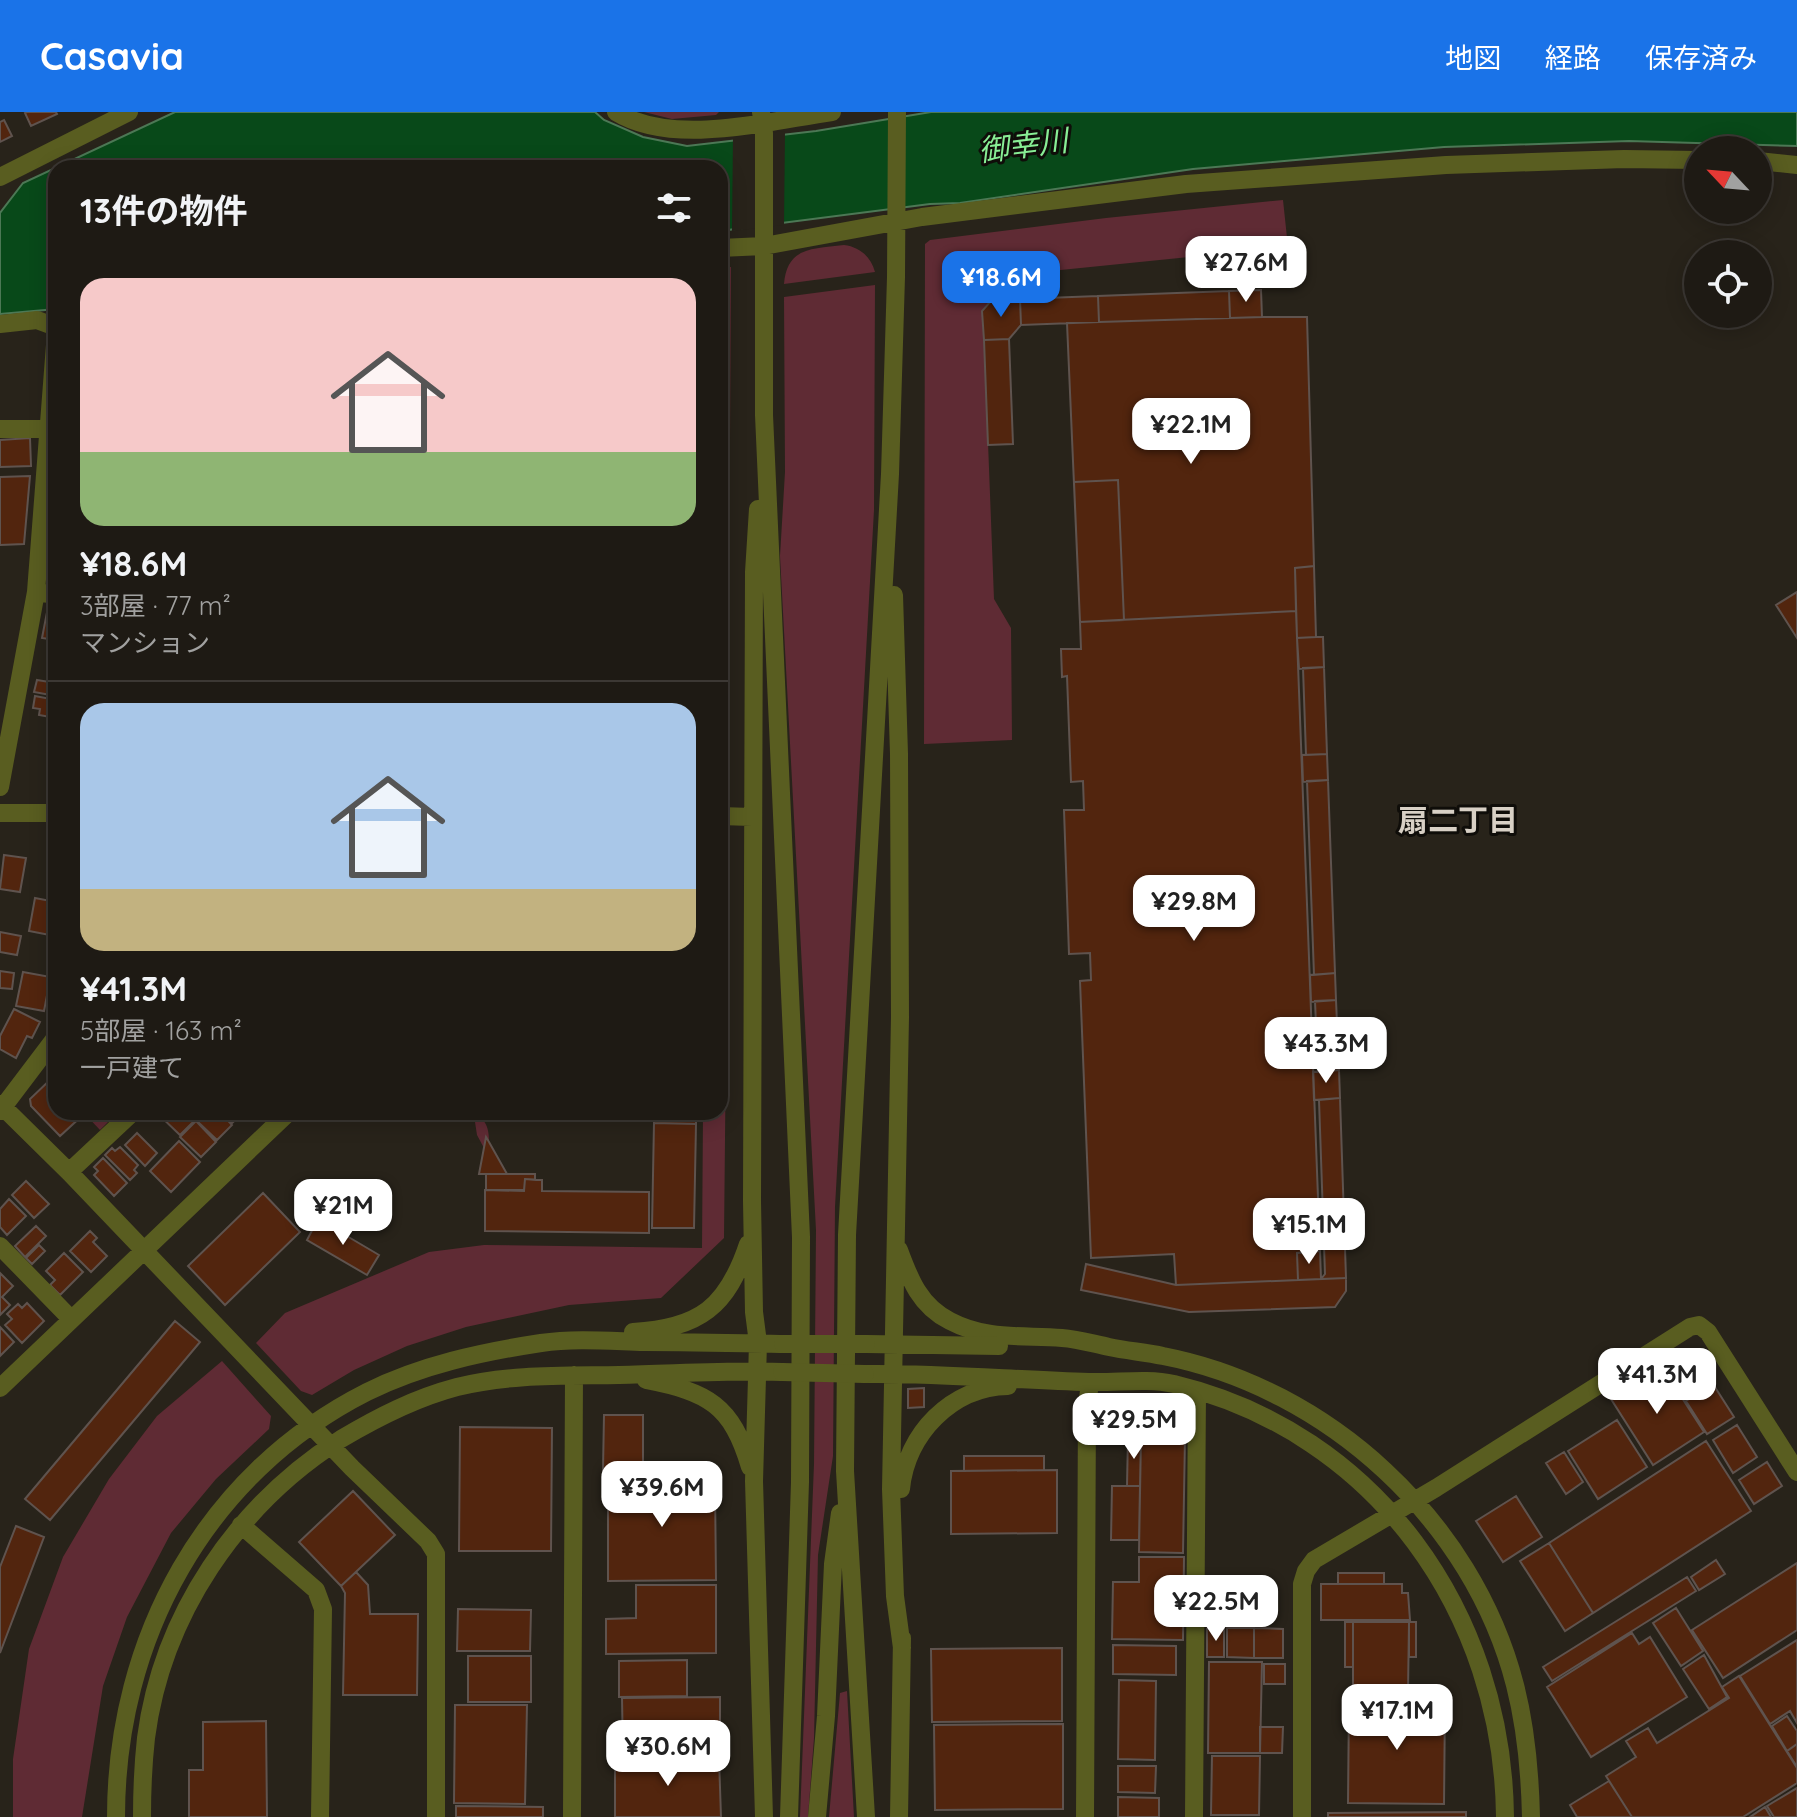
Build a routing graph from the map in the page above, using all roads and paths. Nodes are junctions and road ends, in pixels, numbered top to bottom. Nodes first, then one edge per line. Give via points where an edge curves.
1 (129, 112) edge
2 (616, 112) edge
3 (832, 112) edge
4 (897, 113) edge
5 (762, 123) edge
6 (1684, 160) edge
7 (1772, 162) edge
8 (1797, 165) edge
9 (0, 177) edge
10 (896, 216) junction
11 (764, 237) junction
12 (728, 246) edge
13 (0, 324) edge
14 (48, 325) edge
15 (764, 415) junction
16 (0, 429) edge
17 (48, 429) joint
18 (890, 474) junction
19 (36, 592) junction
20 (48, 594) edge
21 (0, 787) edge
22 (0, 813) edge
23 (48, 813) edge
24 (728, 816) edge
25 (752, 817) junction
26 (48, 1047) edge
27 (1, 1107) edge
28 (124, 1120) edge
29 (281, 1120) edge
30 (69, 1172) junction
31 (752, 1201) junction
32 (894, 1236) junction
33 (0, 1246) edge
34 (143, 1252) junction
35 (71, 1319) junction
36 (567, 1340) junction
37 (758, 1343) junction
38 (893, 1344) junction
39 (1105, 1346) junction
40 (757, 1371) junction
41 (893, 1373) junction
42 (574, 1375) junction
43 (620, 1375) junction
44 (1045, 1378) junction
45 (1090, 1382) junction
46 (0, 1388) edge
47 (1197, 1391) junction
48 (312, 1426) junction
49 (331, 1446) junction
50 (845, 1471) junction
51 (1797, 1472) edge
52 (754, 1481) junction
53 (1415, 1499) junction
54 (1391, 1513) junction
55 (241, 1525) junction
56 (902, 1648) junction
57 (116, 1817) edge
58 (142, 1817) edge
59 (320, 1817) edge
60 (436, 1817) edge
61 (572, 1817) edge
62 (764, 1817) edge
63 (789, 1817) edge
64 (817, 1817) edge
65 (866, 1817) edge
66 (899, 1817) edge
67 (1085, 1817) edge
68 (1194, 1817) edge
69 (1302, 1817) edge
70 (1505, 1817) edge
71 (1531, 1817) edge

1 - 9 street
2 - 5 street via 676,131
3 - 5 street
4 - 10 street
5 - 11 street
6 - 10 street via 1446,165 1186,184
7 - 8 street
10 - 11 street
10 - 18 street
11 - 12 street
11 - 15 street
13 - 14 street via 37,320
15 - 25 street via 754,572
15 - 63 street via 801,1237 800,1482
16 - 17 street
17 - 19 street
18 - 32 street via 899,754
18 - 50 street via 847,1235
19 - 20 street
19 - 21 street
22 - 23 street
24 - 25 street
25 - 31 street
26 - 27 street
27 - 30 street
28 - 30 street
29 - 34 street
30 - 34 street
31 - 36 street via 740,1267 711,1310 677,1325
31 - 37 street
32 - 38 street
32 - 39 street via 914,1289 948,1321 991,1336 1065,1338
33 - 35 street
34 - 35 street
34 - 48 street
35 - 46 street
36 - 37 street
36 - 48 street via 420,1370 366,1393
37 - 38 street, bridge
37 - 40 street
38 - 39 street
38 - 41 street
39 - 53 street via 1188,1361 1263,1388 1346,1438
40 - 41 street, bridge
40 - 43 street
40 - 52 street
41 - 44 street
41 - 56 street via 891,1489
42 - 43 street
42 - 49 street via 454,1388 393,1410
42 - 61 street
43 - 52 street via 681,1388 722,1409 745,1450
44 - 45 street
44 - 56 street via 1030,1386 998,1386 967,1395 929,1424 911,1450 901,1492
45 - 47 street via 1145,1380
45 - 67 street
47 - 54 street via 1307,1441
47 - 68 street
48 - 49 street
48 - 57 street via 230,1500 166,1594 129,1697
49 - 55 street via 276,1488
49 - 60 street via 436,1554
50 - 64 street via 833,1564
50 - 65 street
51 - 53 street via 1699,1325
52 - 62 street
53 - 54 street
53 - 71 street via 1465,1571 1507,1659 1526,1740
54 - 69 street via 1314,1560 1302,1584
54 - 70 street via 1442,1582 1477,1654 1497,1724
55 - 58 street via 197,1590 169,1648 146,1736
55 - 59 street via 316,1590 323,1609
56 - 66 street

